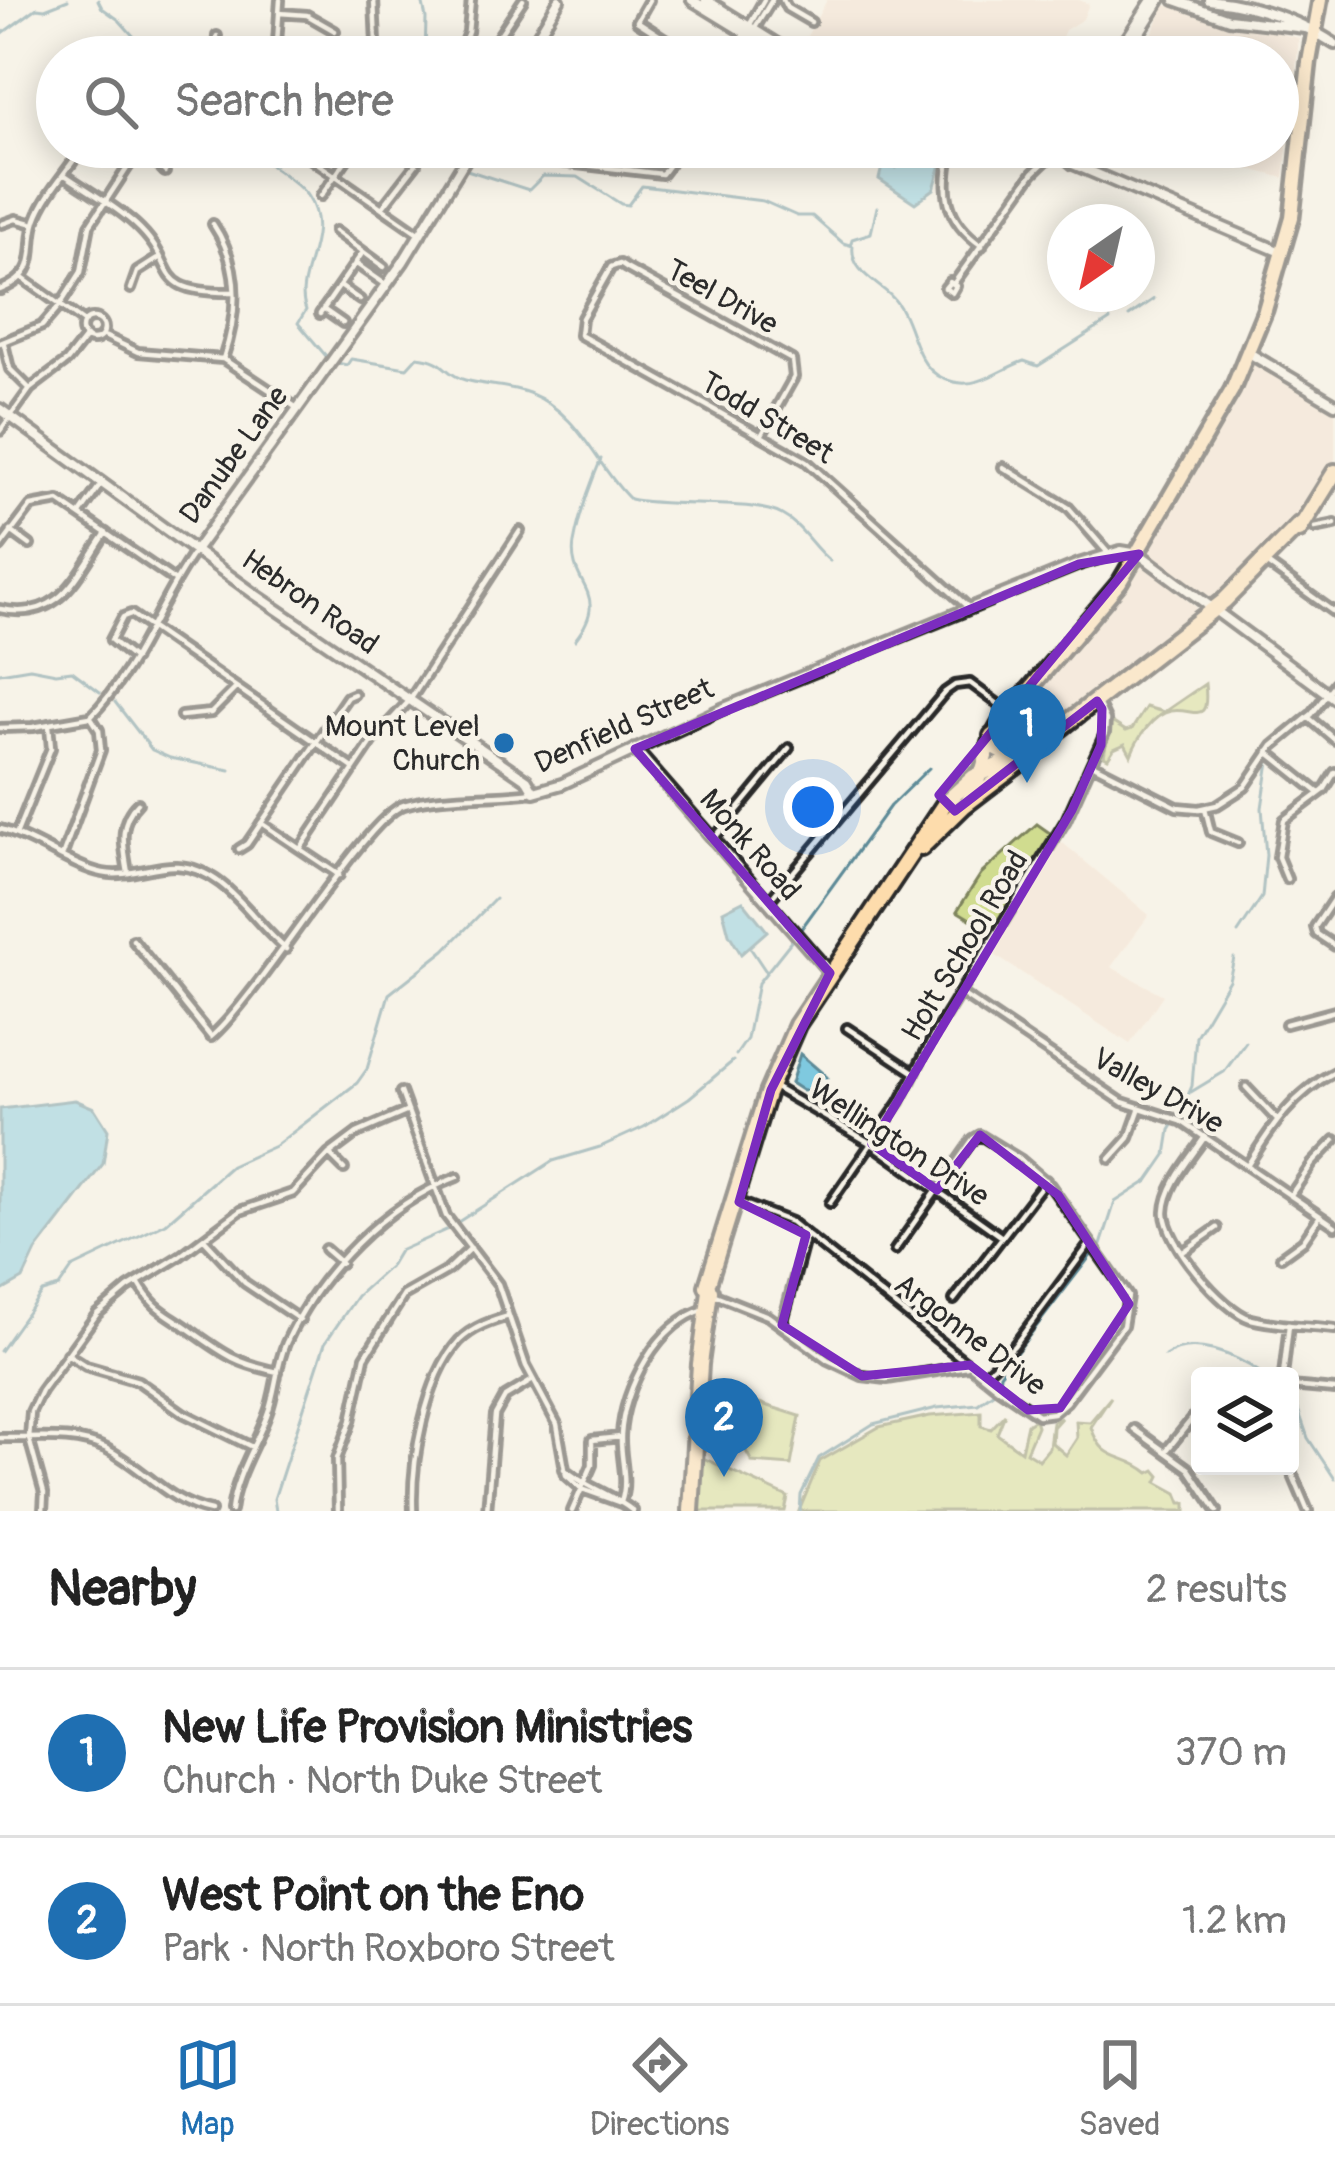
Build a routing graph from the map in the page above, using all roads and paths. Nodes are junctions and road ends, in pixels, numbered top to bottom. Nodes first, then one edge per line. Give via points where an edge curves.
1 (280, 0) edge
2 (374, 0) edge
3 (471, 0) edge
4 (523, 0) edge
5 (559, 0) edge
6 (649, 0) edge
7 (692, 0) edge
8 (706, 0) edge
9 (776, 0) edge
10 (1156, 0) edge
11 (1175, 0) edge
12 (1209, 0) edge
13 (1320, 0) edge
14 (1237, 2) edge
15 (279, 13) junction
16 (1227, 18) junction
17 (1239, 20) junction
18 (811, 22) dead end
19 (1313, 29) junction
20 (335, 31) dead end
21 (749, 31) junction
22 (277, 36) edge
23 (377, 36) edge
24 (467, 36) edge
25 (499, 36) edge
26 (538, 36) edge
27 (660, 36) edge
28 (746, 36) edge
29 (756, 36) edge
30 (758, 36) edge
31 (1130, 36) edge
32 (1136, 36) edge
33 (1335, 44) edge
34 (1299, 154) edge
35 (69, 168) edge
36 (127, 168) edge
37 (161, 168) edge
38 (324, 168) edge
39 (341, 168) edge
40 (413, 168) edge
41 (461, 168) edge
42 (607, 168) edge
43 (670, 168) edge
44 (947, 168) edge
45 (1038, 168) edge
46 (1085, 168) edge
47 (1297, 168) edge
48 (165, 172) dead end
49 (64, 175) junction
50 (335, 176) junction
51 (321, 196) dead end
52 (104, 202) junction
53 (382, 208) junction
54 (2, 224) edge
55 (34, 224) junction
56 (213, 224) dead end
57 (335, 231) dead end
58 (421, 235) junction
59 (1262, 243) junction
60 (982, 246) junction
61 (363, 252) junction
62 (1282, 254) junction
63 (159, 258) junction
64 (356, 263) junction
65 (384, 267) dead end
66 (1278, 270) junction
67 (21, 277) junction
68 (954, 283) dead end
69 (387, 285) junction
70 (340, 286) junction
71 (131, 289) dead end
72 (0, 290) edge
73 (234, 292) junction
74 (360, 300) dead end
75 (60, 304) junction
76 (84, 322) junction
77 (343, 323) dead end
78 (102, 335) junction
79 (580, 335) joint
80 (86, 338) junction
81 (2, 343) edge
82 (1247, 352) junction
83 (223, 359) junction
84 (30, 389) junction
85 (1335, 404) edge
86 (297, 408) junction
87 (0, 409) edge
88 (10, 416) junction
89 (0, 431) edge
90 (761, 436) junction
91 (1004, 467) dead end
92 (1335, 472) edge
93 (101, 484) junction
94 (80, 514) junction
95 (1335, 524) edge
96 (1307, 527) junction
97 (11, 531) junction
98 (520, 531) dead end
99 (107, 532) junction
100 (30, 544) dead end
101 (0, 547) edge
102 (195, 551) junction
103 (1109, 554) junction
104 (1139, 554) junction
105 (1270, 566) junction
106 (174, 580) junction
107 (970, 608) junction
108 (0, 609) edge
109 (1215, 612) junction
110 (1335, 613) edge
111 (154, 628) junction
112 (134, 659) junction
113 (1335, 683) edge
114 (236, 688) junction
115 (354, 694) dead end
116 (1331, 696) edge
117 (410, 700) junction
118 (1097, 701) junction
119 (1009, 712) junction
120 (182, 716) dead end
121 (90, 717) junction
122 (1308, 717) junction
123 (49, 725) junction
124 (0, 729) edge
125 (992, 736) junction
126 (1335, 740) edge
127 (316, 743) junction
128 (789, 748) dead end
129 (1035, 748) junction
130 (634, 749) junction
131 (1268, 752) junction
132 (1015, 756) junction
133 (1093, 765) junction
134 (354, 769) junction
135 (1335, 772) edge
136 (980, 773) junction
137 (534, 792) junction
138 (1319, 793) junction
139 (138, 803) dead end
140 (964, 806) junction
141 (1205, 808) junction
142 (261, 824) junction
143 (0, 829) edge
144 (16, 833) junction
145 (713, 840) junction
146 (1238, 843) dead end
147 (239, 849) dead end
148 (300, 849) junction
149 (63, 854) junction
150 (912, 854) junction
151 (128, 873) junction
152 (339, 875) junction
153 (1287, 879) dead end
154 (1335, 897) edge
155 (768, 902) junction
156 (133, 940) dead end
157 (1335, 946) edge
158 (286, 949) junction
159 (830, 973) junction
160 (960, 994) junction
161 (1335, 1011) edge
162 (1286, 1024) dead end
163 (847, 1028) dead end
164 (1335, 1072) edge
165 (915, 1073) junction
166 (1246, 1087) dead end
167 (772, 1088) junction
168 (401, 1092) dead end
169 (1139, 1110) junction
170 (408, 1111) junction
171 (1276, 1120) junction
172 (1204, 1138) junction
173 (1335, 1140) edge
174 (872, 1144) junction
175 (328, 1154) junction
176 (1110, 1159) dead end
177 (1246, 1166) junction
178 (344, 1169) dead end
179 (457, 1177) dead end
180 (1046, 1180) junction
181 (435, 1186) junction
182 (937, 1190) junction
183 (1291, 1196) junction
184 (735, 1202) junction
185 (830, 1203) dead end
186 (1320, 1216) junction
187 (1335, 1226) edge
188 (1217, 1228) dead end
189 (806, 1234) junction
190 (1002, 1237) junction
191 (204, 1239) junction
192 (1090, 1244) junction
193 (472, 1248) junction
194 (326, 1249) dead end
195 (895, 1250) dead end
196 (1183, 1252) junction
197 (1281, 1257) dead end
198 (341, 1263) junction
199 (138, 1282) junction
200 (708, 1298) junction
201 (954, 1300) dead end
202 (509, 1316) junction
203 (300, 1319) junction
204 (1289, 1324) junction
205 (782, 1325) junction
206 (1335, 1330) edge
207 (67, 1354) junction
208 (970, 1365) junction
209 (1284, 1367) edge
210 (278, 1372) junction
211 (984, 1375) junction
212 (532, 1380) junction
213 (1299, 1387) edge
214 (1335, 1390) edge
215 (1191, 1420) edge
216 (1134, 1429) dead end
217 (621, 1437) junction
218 (0, 1438) edge
219 (29, 1438) junction
220 (252, 1447) junction
221 (1166, 1451) junction
222 (1293, 1475) edge
223 (583, 1486) junction
224 (621, 1503) junction
225 (43, 1511) edge
226 (212, 1511) edge
227 (231, 1511) edge
228 (338, 1511) edge
229 (413, 1511) edge
230 (487, 1511) edge
231 (572, 1511) edge
232 (633, 1511) edge
233 (692, 1511) edge
234 (1217, 1511) edge
235 (1308, 1511) edge

1 - 15 street
2 - 23 street
3 - 24 street
4 - 25 street
5 - 26 street
6 - 27 street via 637,21
7 - 21 street
8 - 21 street
9 - 18 street
9 - 21 street
10 - 31 street
10 - 32 street
11 - 16 street
12 - 14 street
13 - 19 main road
14 - 16 street
14 - 17 street
14 - 19 street
15 - 20 street via 307,15
15 - 22 street
16 - 17 street
17 - 19 street
19 - 33 street
19 - 34 main road
21 - 28 street
21 - 29 street
21 - 30 street
35 - 49 street
36 - 52 street
37 - 48 street
38 - 50 street
39 - 50 street
40 - 53 street
41 - 58 street, Danube Lane
42 - 43 street
44 - 60 street via 947,205
45 - 60 street
46 - 59 street
47 - 62 main road
49 - 52 street
49 - 55 street
50 - 51 street
50 - 53 street
52 - 63 street via 140,228
52 - 75 street via 85,236 81,272
53 - 58 street
54 - 55 street
55 - 67 street via 34,253
56 - 73 street via 232,254
57 - 61 street
58 - 69 street, Danube Lane
59 - 62 street
59 - 66 street
60 - 68 street
61 - 64 street
61 - 65 street
62 - 66 main road
63 - 71 street via 137,272
63 - 73 street via 183,288
64 - 69 street
64 - 70 street
66 - 82 main road
67 - 72 street
67 - 75 street
69 - 86 street, Danube Lane
70 - 74 street
70 - 77 street via 322,312
73 - 83 street
75 - 76 street
75 - 81 street via 42,326
76 - 78 street via 98,319
76 - 80 street
78 - 80 street
78 - 83 street via 138,352
79 - 90 street, Todd Street
79 - 90 street, Teel Drive via 582,318 620,264 786,356 794,377
80 - 84 street
81 - 84 street via 10,369
82 - 85 street
82 - 104 main road
83 - 86 street
84 - 88 street
86 - 102 street, Danube Lane
87 - 88 street, Hebron Road
88 - 89 street
88 - 93 street, Hebron Road
90 - 107 street, Todd Street via 806,461
91 - 103 street via 1069,508
92 - 96 highway
93 - 94 street
93 - 102 street, Hebron Road
94 - 97 street via 49,500 31,506
94 - 99 street
95 - 96 street
96 - 105 highway
96 - 109 highway
97 - 100 street
97 - 101 street
98 - 117 street
99 - 106 street
99 - 108 street via 55,602 33,612
102 - 106 street, Danube Lane
102 - 117 street, Hebron Road
103 - 104 street, Denfield Street
103 - 107 street, Denfield Street
104 - 109 street
104 - 119 main road
105 - 109 highway
105 - 110 street
106 - 111 street, Danube Lane
107 - 130 street, Denfield Street
109 - 116 street
109 - 118 highway
111 - 112 street, Danube Lane
111 - 112 street via 128,614 112,633 113,644
111 - 114 street
112 - 121 street, Danube Lane
113 - 116 street
114 - 120 street via 211,712
114 - 127 street
115 - 127 street
116 - 122 street
117 - 134 street
117 - 137 street, Hebron Road
118 - 129 highway
118 - 133 street, Holt School Road via 1106,723
119 - 125 main road
119 - 155 street via 970,683 945,692
121 - 123 street
121 - 149 street via 101,749
122 - 126 street
122 - 131 street
123 - 124 street
123 - 144 street via 51,748
125 - 132 highway
125 - 136 main road
127 - 134 street
127 - 142 street
128 - 145 street
129 - 132 highway
129 - 140 highway
130 - 137 street, Denfield Street
130 - 145 street, Monk Road
131 - 138 street
131 - 141 street via 1240,792
132 - 136 highway
133 - 141 street via 1169,804
133 - 160 street, Holt School Road
134 - 148 street
135 - 138 street
136 - 140 main road
136 - 150 highway via 945,803
137 - 152 street, Denfield Street via 404,805 377,824
138 - 153 street via 1284,820 1278,857
139 - 151 street via 123,831
140 - 150 highway
141 - 146 street via 1210,832
142 - 147 street
142 - 148 street
143 - 144 street
144 - 149 street
145 - 155 street, Monk Road
148 - 152 street
149 - 151 street via 101,873
150 - 159 highway
151 - 158 street via 170,866 205,873
152 - 158 street, Denfield Street
154 - 157 street via 1315,929
155 - 159 street, Monk Road
156 - 158 street, Denfield Street via 211,1037
159 - 167 highway via 797,1025
160 - 165 street, Holt School Road
160 - 169 street, Valley Drive
161 - 162 street
163 - 165 street
164 - 171 street
165 - 174 street, Holt School Road
166 - 171 street
167 - 174 street, Wellington Drive
167 - 184 highway
167 - 184 highway
168 - 170 street
169 - 172 street, Valley Drive via 1178,1120
169 - 176 street
170 - 175 street
170 - 181 street
171 - 177 street
172 - 177 street, Valley Drive
172 - 196 street via 1166,1207
173 - 183 street
174 - 182 street, Wellington Drive
174 - 185 street, Holt School Road
175 - 178 street
175 - 191 street via 297,1190 240,1211
177 - 183 street, Valley Drive
179 - 181 street
180 - 182 street, Argonne Drive via 980,1135
180 - 190 street
180 - 192 street, Argonne Drive
181 - 193 street
181 - 198 street via 376,1226
182 - 190 street, Wellington Drive
182 - 195 street
183 - 186 street, Valley Drive
184 - 189 street, Argonne Drive via 781,1216
184 - 200 highway
184 - 200 highway
186 - 187 street, Valley Drive
186 - 197 street
188 - 196 street
189 - 205 street
189 - 208 street, Argonne Drive
190 - 201 street
191 - 199 street
191 - 203 street via 245,1283
192 - 211 street
192 - 211 street, Argonne Drive via 1126,1292 1128,1315 1066,1402 1038,1415
193 - 202 street
193 - 228 street via 404,1295 365,1357 337,1459
194 - 198 street
196 - 204 street via 1226,1305 1251,1319
198 - 203 street
199 - 207 street via 97,1314
199 - 210 street via 156,1309 223,1355
200 - 205 street via 748,1305
200 - 217 street via 643,1366
200 - 233 highway
202 - 212 street
202 - 229 street via 468,1334 442,1366 413,1473
203 - 210 street
204 - 206 street
204 - 209 street
205 - 208 street via 862,1376
207 - 219 street via 33,1407
207 - 220 street via 138,1381
208 - 211 street, Argonne Drive
210 - 220 street
212 - 223 street via 557,1424 564,1469
212 - 230 street via 505,1397 495,1415
213 - 214 street
215 - 221 street
216 - 221 street
217 - 223 street via 592,1440
217 - 224 street
218 - 219 street
219 - 225 street
219 - 226 street via 101,1446 169,1496
220 - 227 street
221 - 234 street via 1199,1480
222 - 235 street
223 - 224 street
223 - 231 street
224 - 232 street

